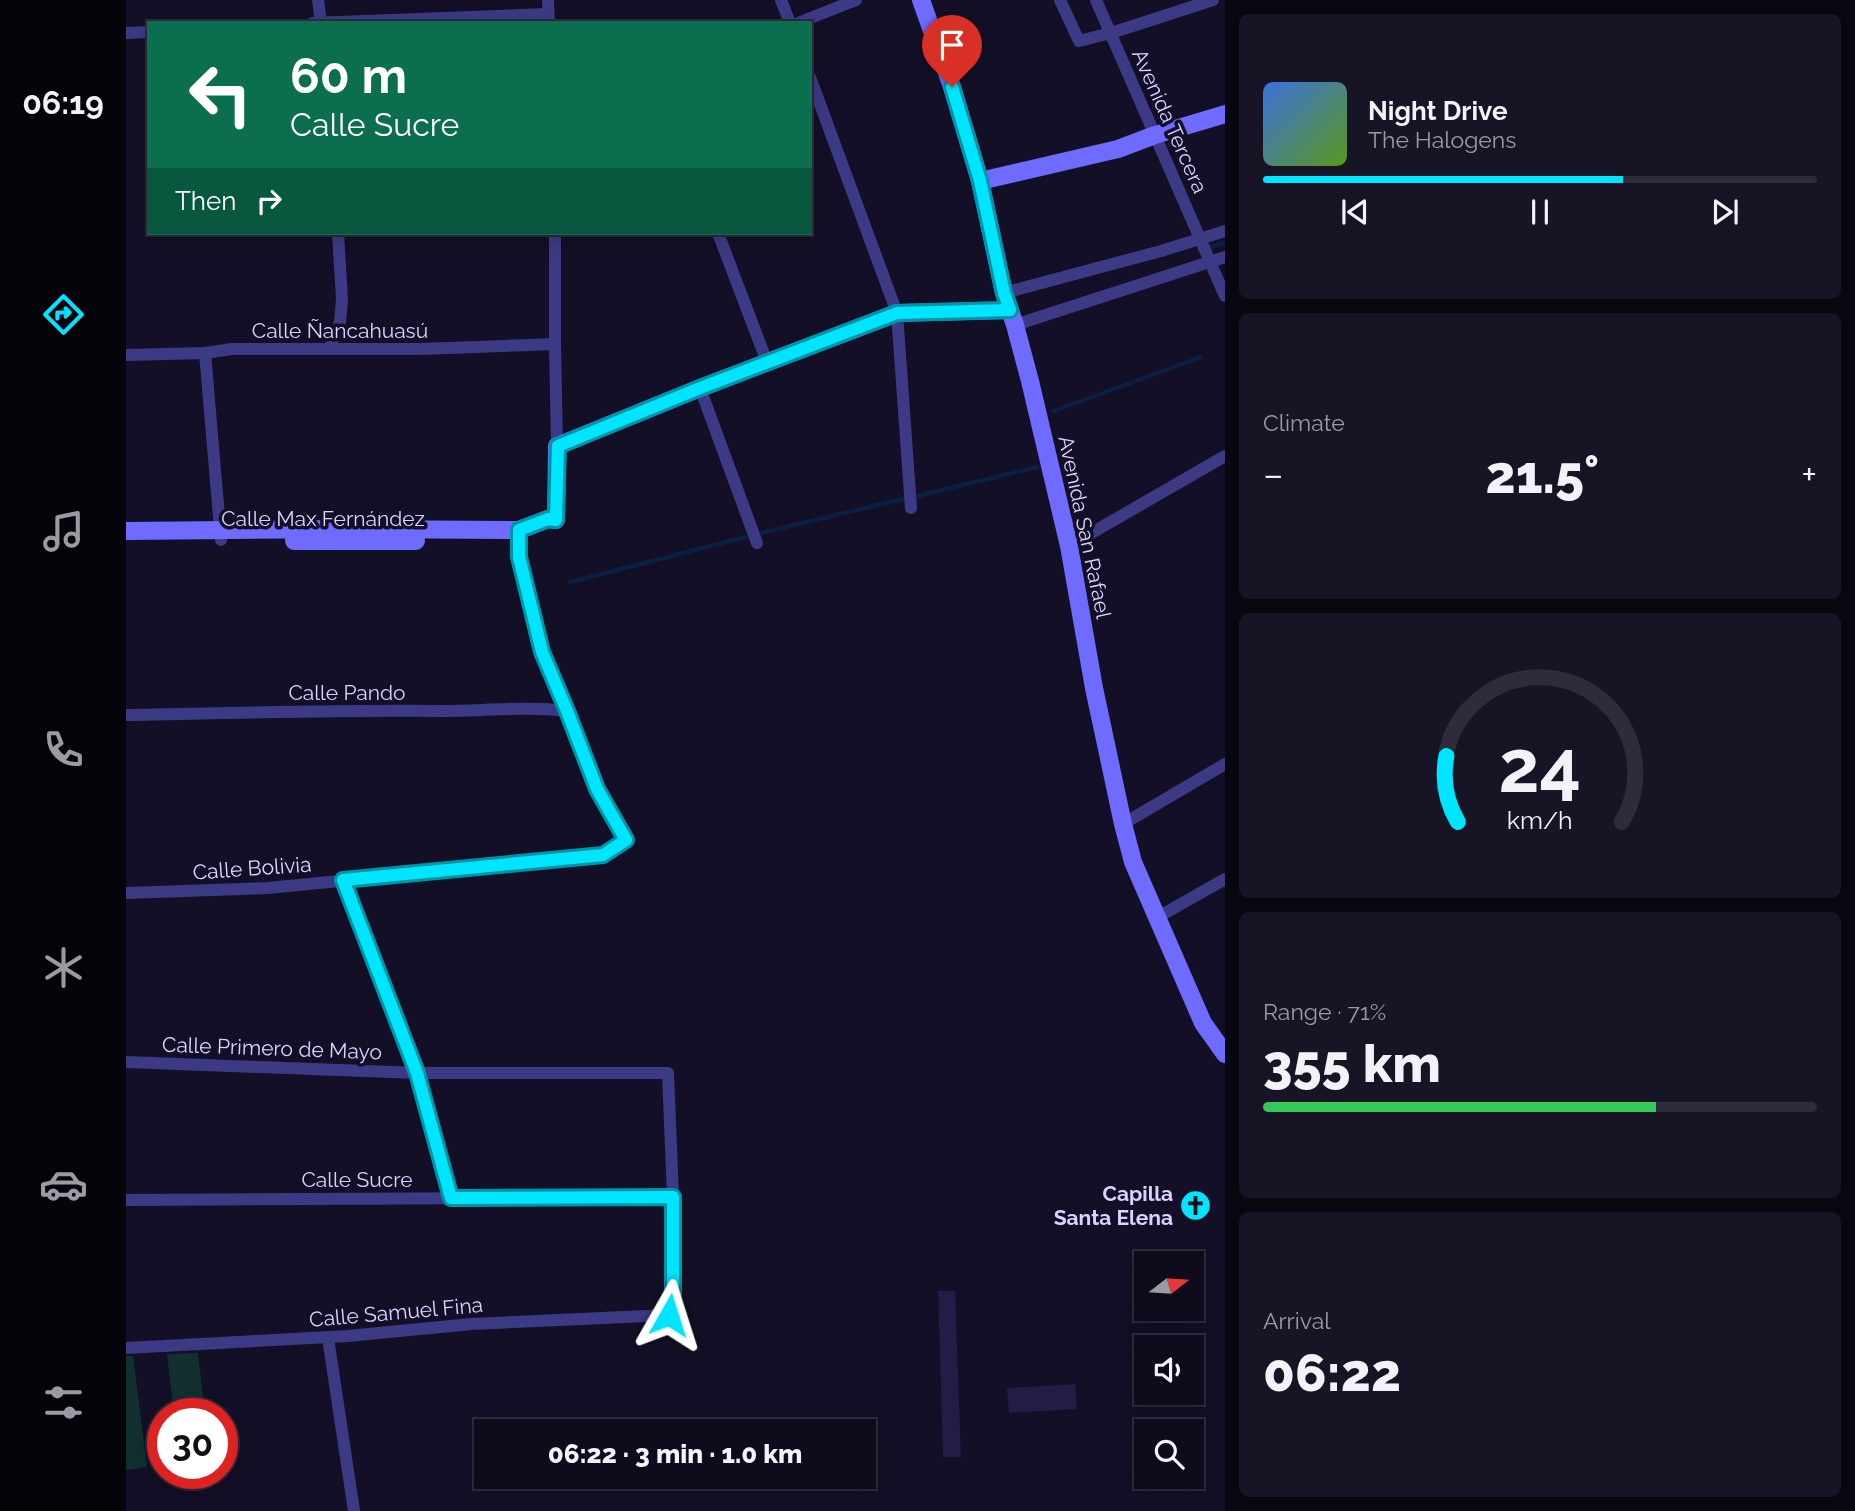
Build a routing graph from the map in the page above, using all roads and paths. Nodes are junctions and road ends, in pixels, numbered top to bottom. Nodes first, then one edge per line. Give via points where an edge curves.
1 (318, 0) edge
2 (548, 0) edge
3 (782, 0) edge
4 (856, 0) edge
5 (921, 0) edge
6 (1060, 0) edge
7 (1096, 0) edge
8 (1213, 0) edge
9 (549, 18) edge
10 (317, 21) edge
11 (375, 21) edge
12 (789, 21) edge
13 (803, 21) edge
14 (147, 32) edge
15 (126, 33) edge
16 (1111, 33) junction
17 (812, 82) edge
18 (1225, 114) edge
19 (1155, 135) junction
20 (980, 181) junction
21 (1225, 231) edge
22 (338, 235) edge
23 (555, 235) edge
24 (719, 235) edge
25 (1200, 239) junction
26 (1225, 257) edge
27 (1210, 262) junction
28 (1004, 293) junction
29 (1225, 296) edge
30 (897, 313) junction
31 (1013, 317) junction
32 (555, 344) junction
33 (329, 349) junction
34 (205, 352) junction
35 (126, 355) edge
36 (767, 362) junction
37 (700, 388) junction
38 (558, 446) junction
39 (1225, 456) edge
40 (911, 508) dead end
41 (126, 531) edge
42 (221, 535) junction
43 (519, 535) junction
44 (126, 541) edge
45 (757, 543) dead end
46 (1069, 546) junction
47 (567, 711) junction
48 (126, 715) edge
49 (1225, 764) edge
50 (1123, 824) junction
51 (1225, 879) edge
52 (343, 880) junction
53 (126, 893) edge
54 (1158, 917) junction
55 (1225, 1054) edge
56 (126, 1062) edge
57 (417, 1073) junction
58 (673, 1197) junction
59 (451, 1198) junction
60 (126, 1200) edge
61 (328, 1338) junction
62 (126, 1348) edge
63 (354, 1511) edge

1 - 10 street
2 - 9 street
3 - 12 street
4 - 13 street
5 - 20 street, Avenida San Rafael
6 - 16 street via 1079,41
7 - 16 street, Avenida Tercera
8 - 16 street
9 - 11 street
14 - 15 street
16 - 19 street, Avenida Tercera
17 - 30 street
18 - 19 street
19 - 20 street via 1118,149
19 - 25 street, Avenida Tercera
20 - 28 street, Avenida San Rafael
21 - 25 street
22 - 33 street via 342,299 340,322
23 - 32 street
24 - 36 street
25 - 27 street, Avenida Tercera
25 - 28 street
26 - 27 street
27 - 29 street, Avenida Tercera
27 - 31 street
28 - 31 street, Avenida San Rafael
30 - 31 street
30 - 36 street
30 - 40 street
31 - 46 street, Avenida San Rafael
32 - 33 street, Calle Ñancahuasú
32 - 38 street
33 - 34 street, Calle Ñancahuasú
34 - 35 street, Calle Ñancahuasú
34 - 42 street
36 - 37 street
37 - 38 street
37 - 45 street
38 - 43 street, Calle Max Fernández via 556,520 548,519
39 - 46 street
41 - 42 street, Calle Max Fernández
42 - 43 street, Calle Max Fernández via 344,528
42 - 44 street, Calle Max Fernández
43 - 47 street via 519,557 542,652
46 - 50 street, Avenida San Rafael
47 - 48 street, Calle Pando
47 - 52 street, Calle Bolivia via 597,789 626,840 603,855
49 - 50 street
50 - 54 street, Avenida San Rafael via 1133,862
51 - 54 street
52 - 53 street, Calle Bolivia via 268,888
52 - 57 street
54 - 55 street, Avenida San Rafael via 1203,1023
56 - 57 street, Calle Primero de Mayo
57 - 58 street, Calle Primero de Mayo via 668,1073
57 - 59 street
58 - 59 street, Calle Sucre
58 - 61 street, Calle Samuel Fina via 669,1315 471,1324
59 - 60 street, Calle Sucre
61 - 62 street, Calle Samuel Fina
61 - 63 street

